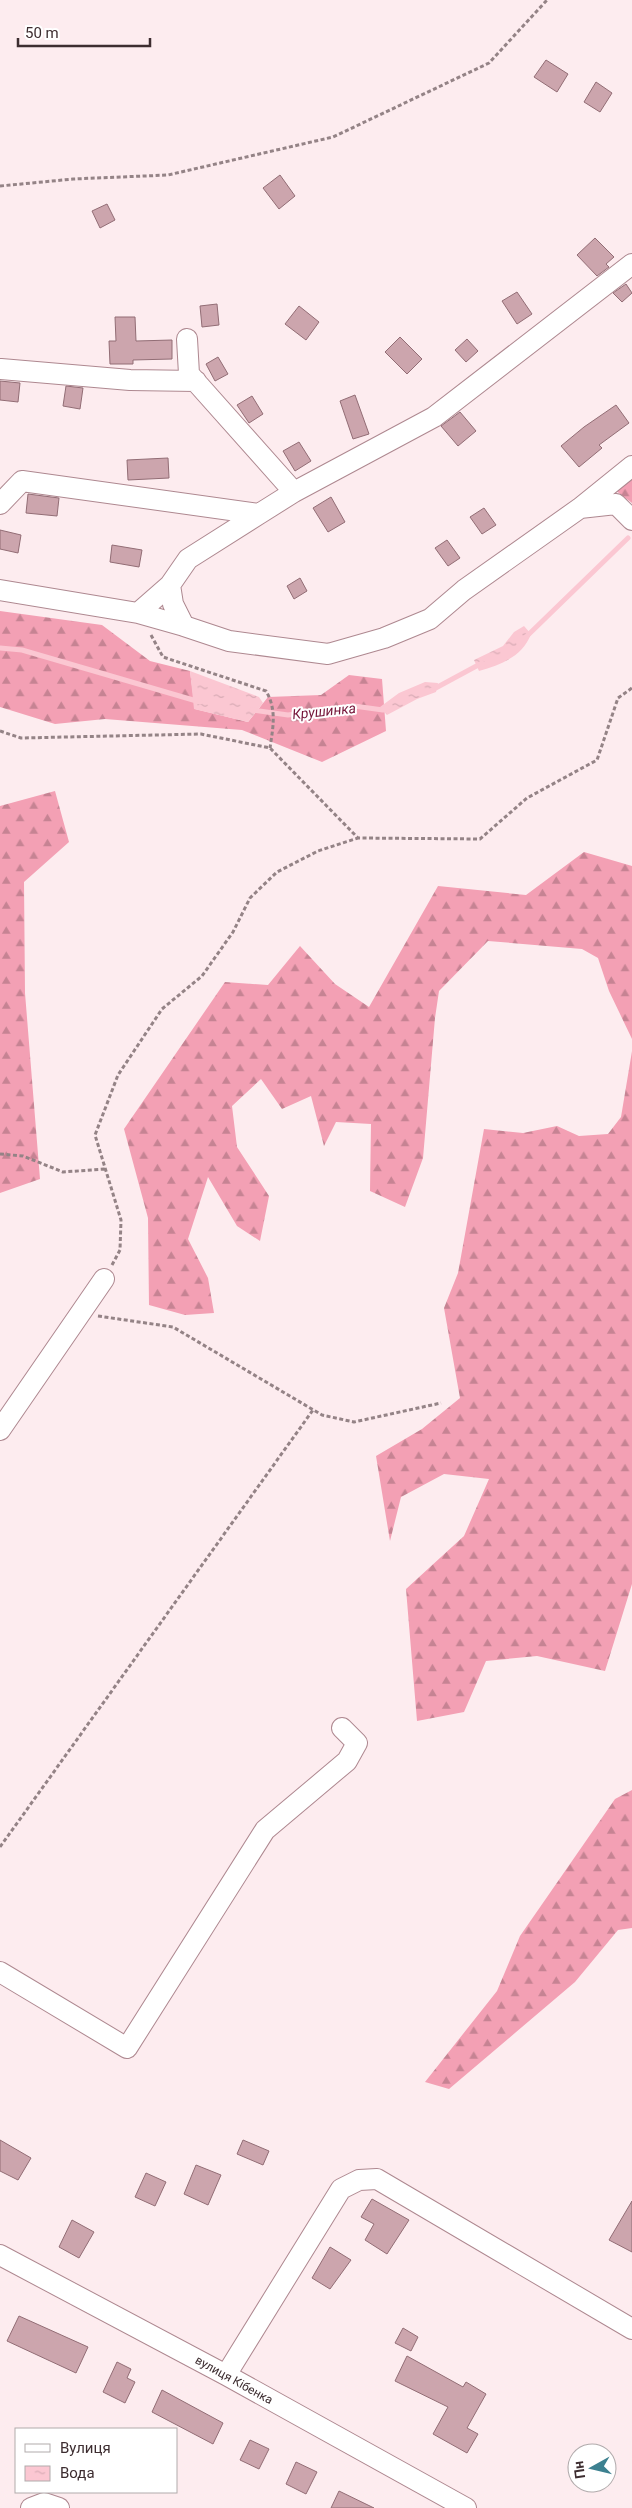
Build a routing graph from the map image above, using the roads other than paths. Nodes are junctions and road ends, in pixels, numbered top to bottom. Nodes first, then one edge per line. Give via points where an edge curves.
1 (632, 264) edge
2 (187, 339) dead end
3 (1, 369) dead end
4 (196, 381) junction
5 (632, 466) edge
6 (294, 492) junction
7 (0, 504) edge
8 (580, 508) junction
9 (259, 514) junction
10 (632, 520) edge
11 (170, 585) junction
12 (0, 590) edge
13 (138, 613) junction
14 (184, 626) junction
15 (104, 1279) road end
16 (0, 1430) edge
17 (342, 1728) dead end
18 (0, 1972) edge
19 (0, 2255) edge
20 (632, 2329) edge
21 (226, 2375) junction
22 (31, 2508) edge
23 (59, 2508) edge
24 (466, 2508) edge

1 - 6 street via 434,417
2 - 4 street via 190,374
3 - 4 street via 130,380
4 - 6 street
5 - 8 street
6 - 9 street
7 - 9 street via 22,481
8 - 10 street via 616,504
8 - 14 street via 464,590 430,619 384,638 328,654 229,642
9 - 11 street via 188,559
11 - 13 street
11 - 14 street via 173,604
12 - 13 street
13 - 14 street
15 - 16 street
17 - 18 street via 357,1743 347,1761 265,1830 126,2048
19 - 21 street, вулиця Кібенка
20 - 21 street via 377,2179 359,2180 341,2190
21 - 24 street, вулиця Кібенка
22 - 23 street via 44,2503

